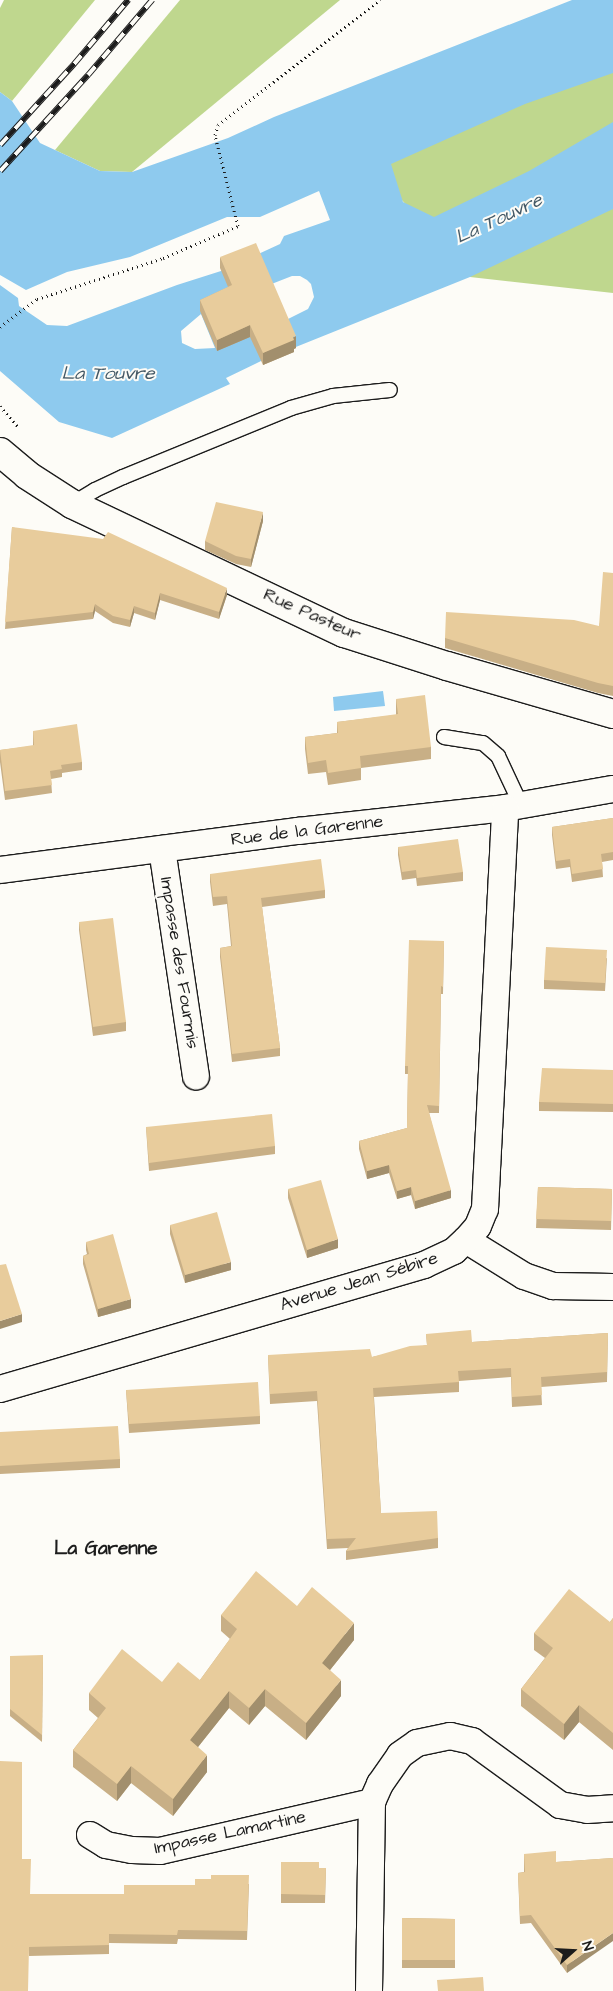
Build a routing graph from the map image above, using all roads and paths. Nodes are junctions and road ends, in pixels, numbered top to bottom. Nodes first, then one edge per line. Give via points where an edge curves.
1 (380, 0) edge
2 (0, 328) edge
3 (390, 390) dead end
4 (0, 452) edge
5 (72, 504) junction
6 (613, 714) edge
7 (444, 738) dead end
8 (613, 790) edge
9 (513, 806) junction
10 (162, 848) junction
11 (0, 870) edge
12 (196, 1076) dead end
13 (466, 1240) junction
14 (613, 1287) edge
15 (0, 1389) edge
16 (372, 1802) junction
17 (613, 1808) edge
18 (90, 1835) dead end
19 (369, 1991) edge

1 - 2 path via 218,125 215,135 238,226 163,258 37,299
3 - 5 lane via 333,396 291,408 123,477
4 - 5 street, Rue Pasteur via 27,475
5 - 6 street, Rue Pasteur via 344,633
7 - 9 lane via 482,743 498,756
8 - 9 street, Rue de la Garenne
9 - 10 street, Rue de la Garenne
9 - 13 street, Avenue Jean Sébire via 485,1209 478,1226
10 - 11 street, Rue de la Garenne
10 - 12 street, Impasse des Fourmis
13 - 14 street via 524,1276 553,1286
13 - 15 street, Avenue Jean Sébire via 454,1252 424,1265
16 - 17 street via 380,1784 400,1756 417,1743 450,1736 472,1741 560,1805 587,1810
16 - 18 street, Impasse Lamartine via 160,1851 106,1845
16 - 19 street

